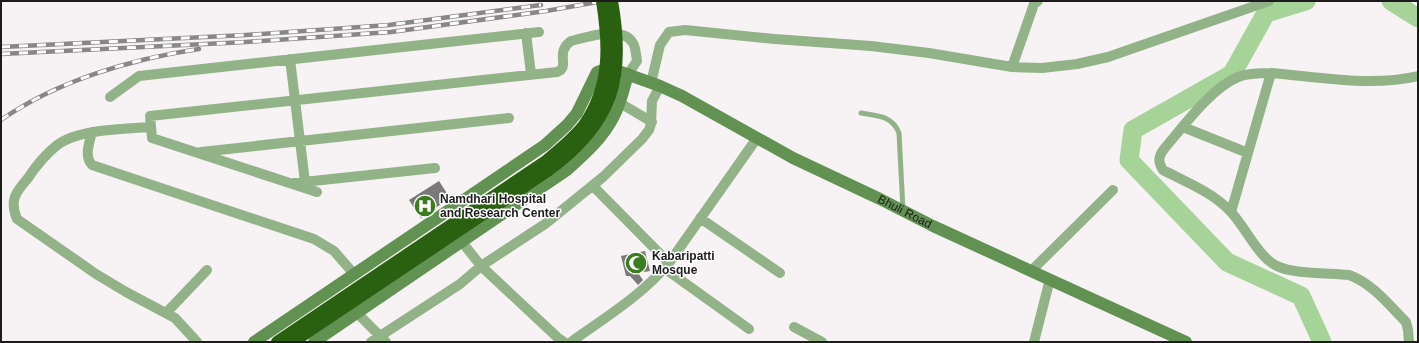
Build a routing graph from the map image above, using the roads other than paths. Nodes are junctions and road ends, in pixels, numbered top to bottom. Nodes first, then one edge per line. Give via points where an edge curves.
1 (602, 1) edge
2 (612, 1) edge
3 (1038, 1) edge
4 (1269, 1) edge
5 (539, 32) dead end
6 (526, 33) junction
7 (290, 59) junction
8 (1012, 67) junction
9 (1271, 73) junction
10 (531, 74) junction
11 (628, 74) junction
12 (1418, 76) edge
13 (655, 84) junction
14 (110, 97) dead end
15 (295, 100) junction
16 (620, 103) junction
17 (861, 113) dead end
18 (509, 118) dead end
19 (652, 122) junction
20 (151, 127) junction
21 (1184, 127) junction
22 (92, 132) junction
23 (757, 138) junction
24 (300, 141) junction
25 (196, 152) junction
26 (1248, 153) junction
27 (435, 168) dead end
28 (305, 182) junction
29 (291, 184) junction
30 (593, 186) junction
31 (1112, 190) dead end
32 (317, 192) dead end
33 (903, 210) junction
34 (1231, 212) junction
35 (700, 218) junction
36 (462, 242) junction
37 (481, 266) junction
38 (666, 266) junction
39 (207, 270) dead end
40 (1031, 271) junction
41 (780, 273) dead end
42 (354, 274) junction
43 (1050, 279) junction
44 (167, 312) junction
45 (357, 313) junction
46 (794, 327) dead end
47 (749, 328) dead end
48 (379, 340) edge
49 (197, 342) edge
50 (254, 342) edge
51 (277, 342) edge
52 (293, 342) edge
53 (314, 342) edge
54 (564, 342) edge
55 (571, 342) edge
56 (822, 342) edge
57 (1034, 342) edge
58 (1186, 342) edge
59 (1409, 342) edge

1 - 51 highway, bridge via 606,53 604,79 593,110 568,142 546,161
2 - 52 highway, bridge via 618,33 618,51 611,95 596,124 577,147 543,174
3 - 8 street via 1034,4
4 - 8 street via 1108,57 1042,68
5 - 6 street
6 - 7 street
6 - 10 street
7 - 14 street via 139,76
7 - 15 street
8 - 13 street via 871,46 685,30 669,32 660,45
9 - 12 street via 1366,81 1401,80
9 - 21 street via 1247,75 1214,92
9 - 26 street
10 - 11 street via 561,70 564,64 564,46 571,41 607,34 624,35 634,45 637,62
10 - 15 street
11 - 13 main road, Bhuli Road
11 - 16 main road
11 - 42 main road, Bhuli Road via 605,69 597,72 576,113 545,145
13 - 19 street
13 - 23 main road, Bhuli Road via 682,96
15 - 20 street via 150,116
15 - 24 street
16 - 19 street
16 - 36 main road via 596,142 567,170
17 - 33 lane via 890,120 896,125 899,133
18 - 24 street
19 - 30 street via 642,139
20 - 22 street
20 - 25 street via 152,138
21 - 26 street
21 - 34 street via 1159,156 1159,163 1163,170 1215,197
22 - 42 street via 87,153 88,161 92,165 314,239 334,251
22 - 44 street via 70,137 45,156 19,190 13,210 17,219 96,274
23 - 33 main road, Bhuli Road via 793,158
23 - 35 street
24 - 25 street
24 - 28 street
25 - 29 street
26 - 34 street
27 - 28 street
28 - 29 street
29 - 32 street
30 - 37 street via 545,224
30 - 38 street
31 - 40 street
33 - 40 main road, Bhuli Road
34 - 59 street via 1268,261 1278,267 1349,275 1368,284 1406,322
35 - 38 street
35 - 41 street
36 - 37 street
36 - 45 main road
37 - 48 street via 460,284
37 - 54 street
38 - 47 street
38 - 55 street via 633,299
39 - 44 street
40 - 43 main road, Bhuli Road
42 - 50 main road, Bhuli Road
43 - 57 street
43 - 58 main road, Bhuli Road
44 - 49 street
45 - 48 street
45 - 53 main road
46 - 56 street

